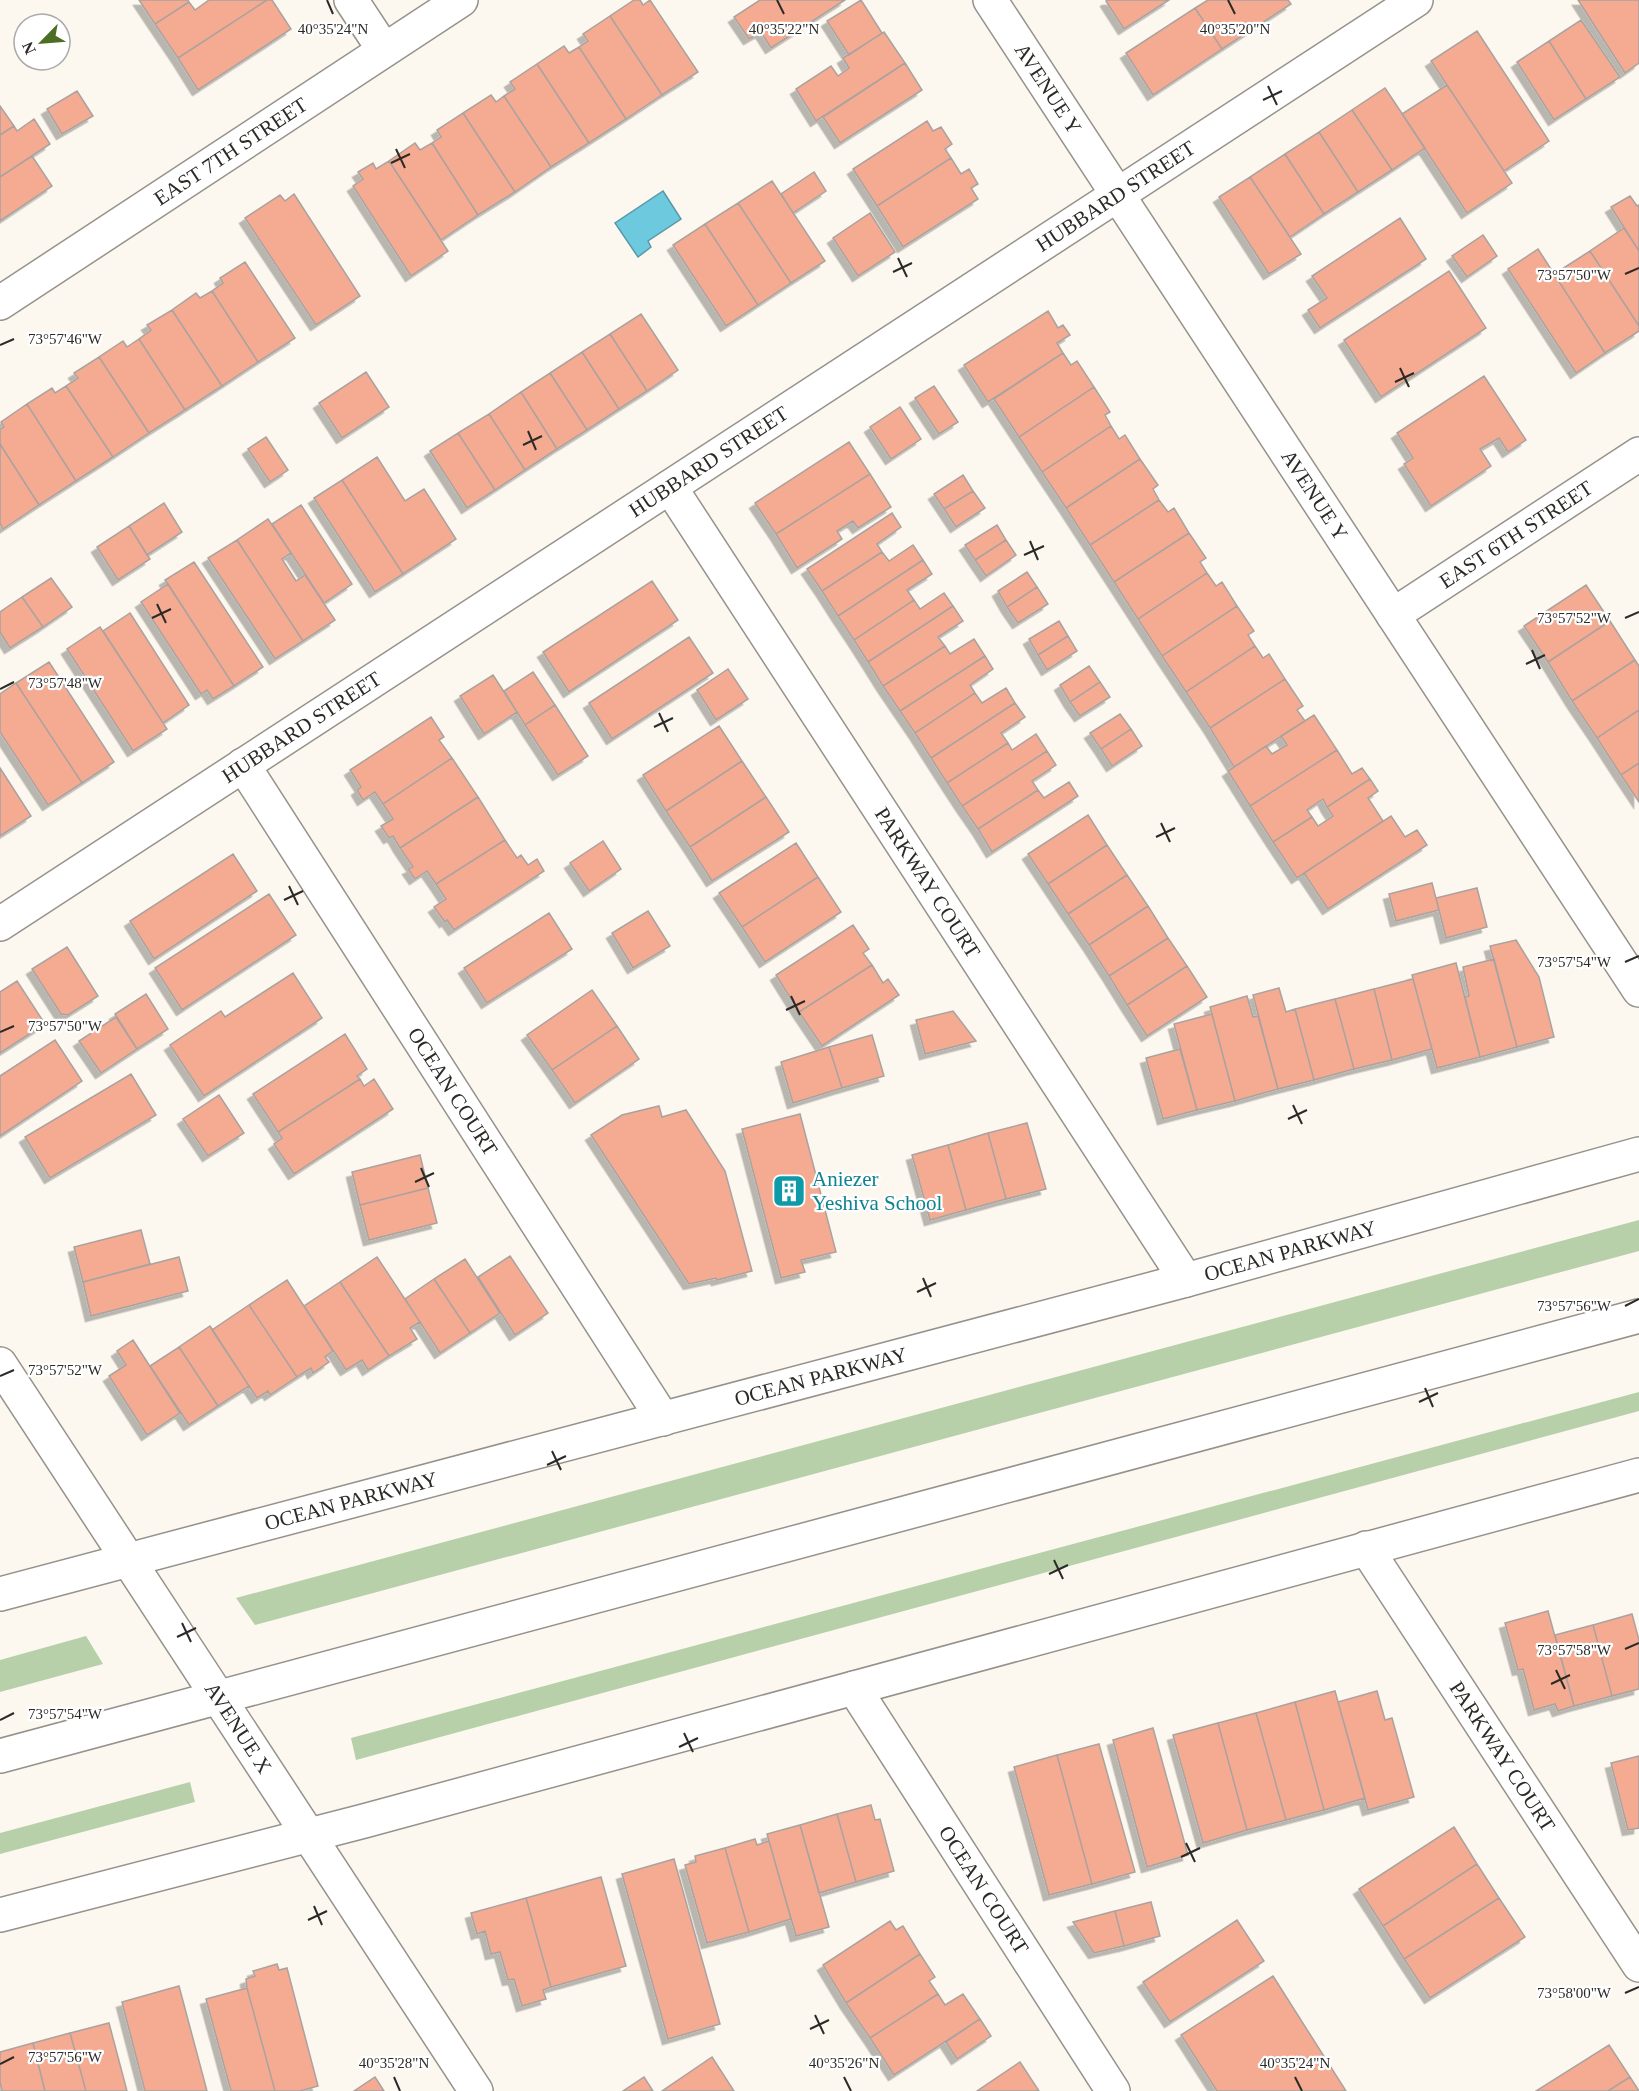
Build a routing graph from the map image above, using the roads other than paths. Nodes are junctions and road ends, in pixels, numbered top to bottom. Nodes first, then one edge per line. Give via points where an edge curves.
1 (351, 0) edge
2 (461, 0) edge
3 (990, 0) edge
4 (1416, 0) edge
5 (384, 50) junction
6 (1118, 195) junction
7 (0, 303) edge
8 (1639, 454) edge
9 (670, 487) junction
10 (1393, 615) junction
11 (243, 765) junction
12 (0, 924) edge
13 (1639, 990) edge
14 (1639, 1154) edge
15 (1186, 1280) junction
16 (1639, 1316) edge
17 (0, 1364) edge
18 (663, 1419) junction
19 (1639, 1475) edge
20 (1366, 1548) junction
21 (130, 1562) junction
22 (0, 1594) edge
23 (854, 1688) junction
24 (218, 1698) junction
25 (0, 1756) edge
26 (309, 1836) junction
27 (0, 1915) edge
28 (1639, 1965) edge
29 (476, 2091) edge
30 (1113, 2091) edge

1 - 5 street
2 - 5 street, EAST 7TH STREET
3 - 6 street, AVENUE Y
4 - 6 street, HUBBARD STREET
5 - 7 street, EAST 7TH STREET
6 - 9 street, HUBBARD STREET
6 - 10 street, AVENUE Y
8 - 10 street, EAST 6TH STREET
9 - 11 street, HUBBARD STREET
9 - 15 street, PARKWAY COURT
10 - 13 street, AVENUE Y
11 - 12 street, HUBBARD STREET
11 - 18 street, OCEAN COURT
14 - 15 street, OCEAN PARKWAY
15 - 18 street, OCEAN PARKWAY
16 - 24 street
17 - 21 street, AVENUE X
18 - 21 street, OCEAN PARKWAY
19 - 20 street
20 - 23 street
20 - 28 street, PARKWAY COURT
21 - 22 street, OCEAN PARKWAY
21 - 24 street, AVENUE X
23 - 26 street
23 - 30 street, OCEAN COURT
24 - 25 street
24 - 26 street, AVENUE X
26 - 27 street
26 - 29 street, AVENUE X

